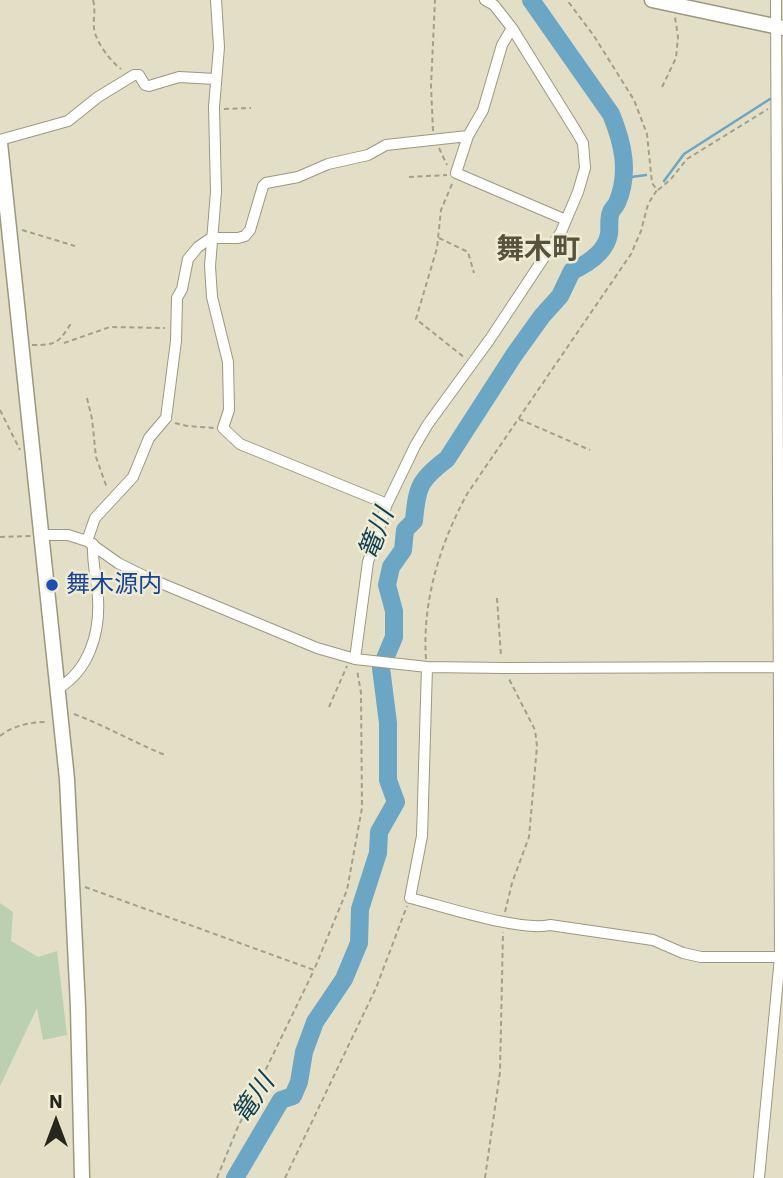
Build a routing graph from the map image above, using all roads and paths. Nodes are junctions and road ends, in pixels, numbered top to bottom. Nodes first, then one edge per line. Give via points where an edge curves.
1 (93, 0) edge
2 (216, 0) edge
3 (435, 0) edge
4 (485, 0) edge
5 (567, 0) edge
6 (652, 0) edge
7 (776, 0) edge
8 (677, 5) junction
9 (512, 28) junction
10 (780, 28) edge
11 (131, 77) junction
12 (215, 79) junction
13 (662, 87) dead end
14 (777, 105) junction
15 (251, 108) dead end
16 (214, 109) junction
17 (468, 135) junction
18 (435, 139) junction
19 (0, 141) edge
20 (455, 174) junction
21 (409, 177) dead end
22 (657, 190) junction
23 (566, 220) junction
24 (10, 230) junction
25 (211, 238) junction
26 (437, 238) junction
27 (75, 246) dead end
28 (474, 273) dead end
29 (72, 322) dead end
30 (176, 328) junction
31 (64, 343) dead end
32 (22, 345) junction
33 (472, 364) junction
34 (87, 398) dead end
35 (0, 410) edge
36 (166, 418) junction
37 (518, 419) junction
38 (223, 428) junction
39 (590, 450) dead end
40 (34, 454) junction
41 (111, 499) junction
42 (387, 504) junction
43 (781, 509) edge
44 (42, 535) junction
45 (0, 537) edge
46 (90, 543) junction
47 (497, 598) dead end
48 (352, 658) junction
49 (425, 666) junction
50 (780, 667) edge
51 (503, 668) junction
52 (57, 688) junction
53 (329, 707) dead end
54 (61, 718) junction
55 (0, 736) edge
56 (164, 755) dead end
57 (73, 883) junction
58 (410, 898) junction
59 (503, 921) junction
60 (781, 957) edge
61 (314, 970) junction
62 (82, 1178) edge
63 (217, 1178) edge
64 (285, 1178) edge
65 (485, 1178) edge
66 (759, 1178) edge

1 - 11 path via 96,36 115,65
2 - 12 street via 219,47
3 - 18 path via 431,86
4 - 9 street
5 - 22 path via 634,100 647,134 652,183
6 - 8 street
7 - 10 street
8 - 10 street
8 - 13 path via 676,58
9 - 17 street via 502,45 483,110
9 - 23 street via 583,144 582,180
10 - 14 street
11 - 12 street via 139,75 149,86 179,77
11 - 19 street via 68,121
12 - 16 street
14 - 22 path via 687,159
14 - 43 street
15 - 16 path
16 - 25 street via 216,192
17 - 18 street
17 - 20 street
18 - 20 path
18 - 25 street via 386,145 368,155 266,183 245,236
19 - 24 street
20 - 21 path
20 - 23 street
20 - 26 path via 441,210
22 - 37 path via 631,254
23 - 33 street
24 - 27 path
24 - 32 street
25 - 30 street via 188,259 177,298
25 - 38 street via 212,297 228,362 229,410
26 - 28 path via 468,251
26 - 33 path via 416,319
29 - 32 path via 53,345
30 - 31 path via 110,327
30 - 36 street
32 - 40 street
33 - 42 street via 415,446
34 - 41 path via 96,457
35 - 40 path via 20,450
36 - 38 path via 187,426
36 - 41 street via 149,438 137,472
37 - 39 path
37 - 49 path via 467,494 443,545 429,610
38 - 42 street via 240,444
40 - 44 street
41 - 46 street via 95,518
42 - 48 street via 368,562
43 - 50 street
44 - 45 path
44 - 46 street via 68,535
44 - 52 street
46 - 48 street via 146,577 317,648
46 - 52 street via 98,597 94,641 80,669
47 - 51 path
48 - 49 street
48 - 53 path
48 - 61 path via 361,693 362,808 347,890
49 - 51 street
49 - 58 street via 422,836
50 - 51 street
50 - 60 street
51 - 59 path via 535,730 537,746 529,837
52 - 54 street
54 - 55 path via 9,729
54 - 56 path via 71,713
54 - 57 street
57 - 61 path
57 - 62 street
58 - 59 street
58 - 64 path via 376,988
59 - 60 street via 653,940 701,957
59 - 65 path via 499,1072
60 - 66 street
61 - 63 path

